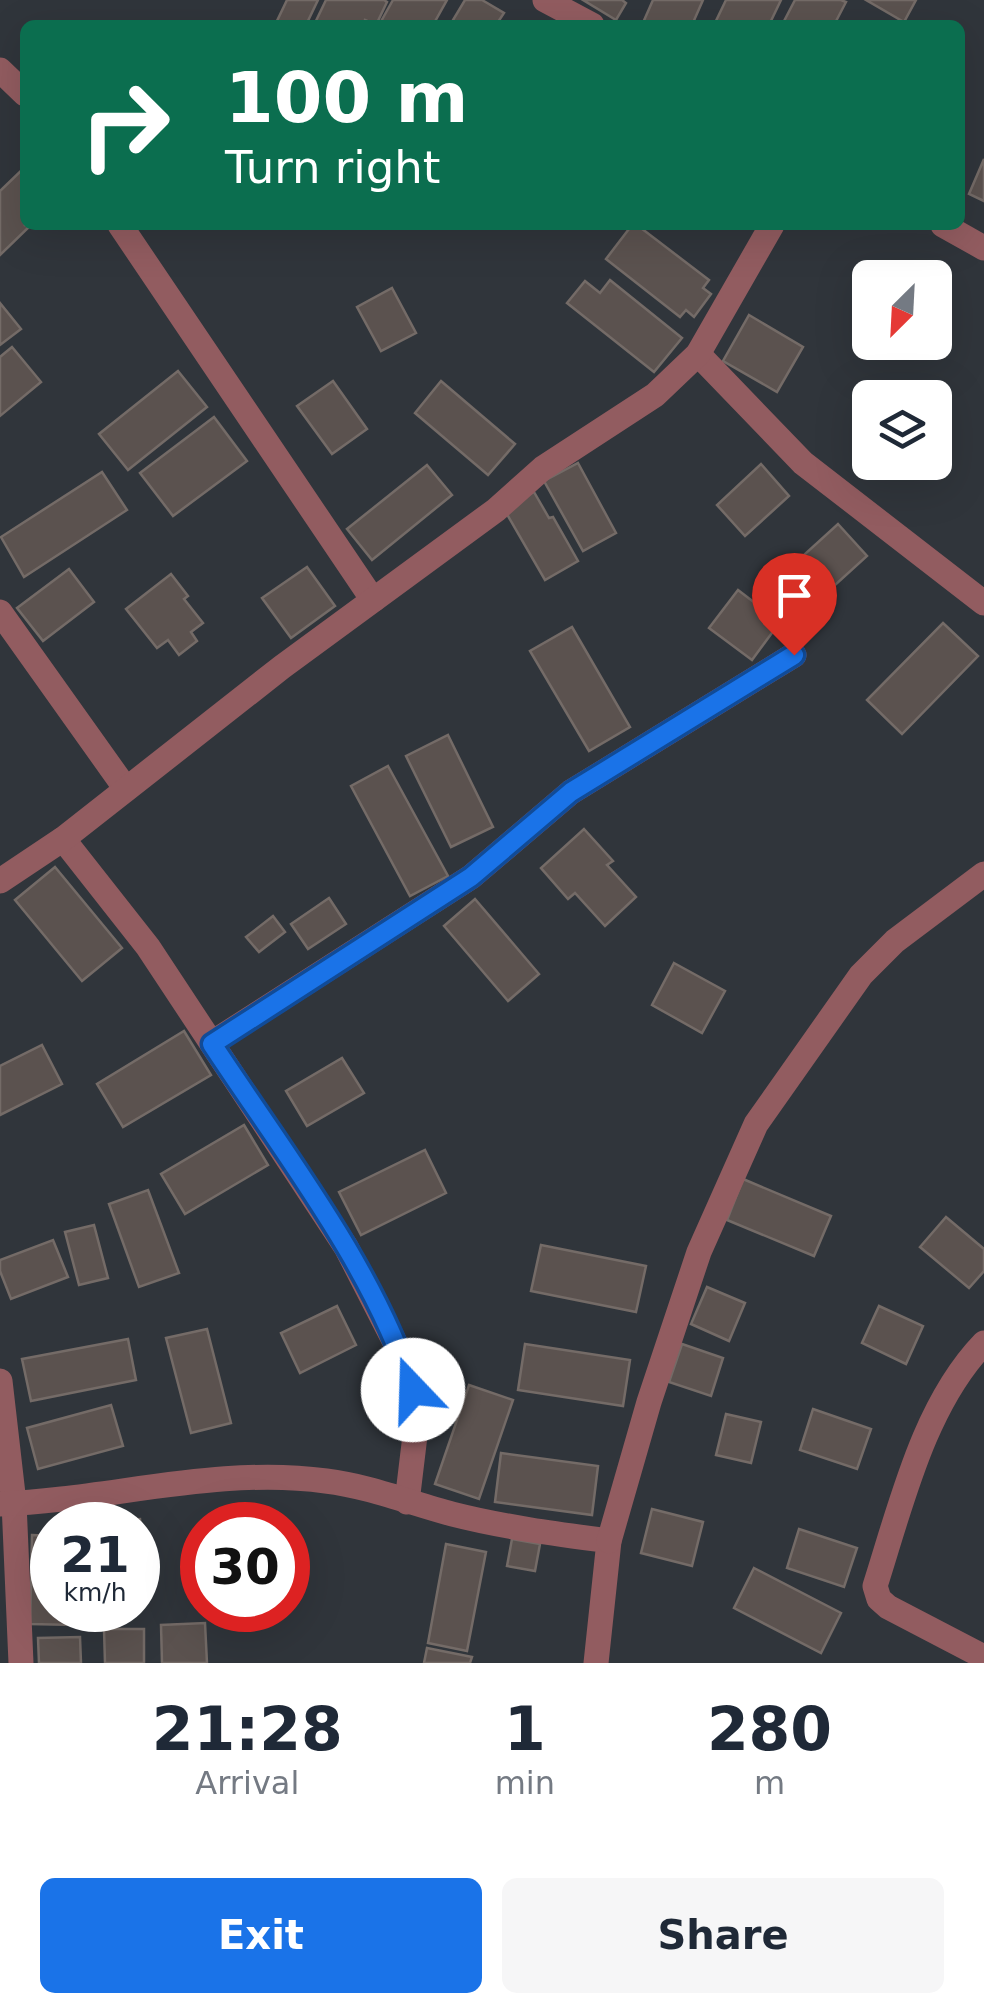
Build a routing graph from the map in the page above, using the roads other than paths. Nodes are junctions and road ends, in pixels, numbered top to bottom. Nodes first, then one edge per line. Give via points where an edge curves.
1 (544, 0) edge
2 (582, 20) edge
3 (0, 70) edge
4 (20, 89) edge
5 (123, 230) edge
6 (769, 230) edge
7 (952, 230) edge
8 (984, 248) edge
9 (698, 354) junction
10 (373, 600) junction
11 (984, 602) edge
12 (0, 612) edge
13 (794, 655) dead end
14 (126, 789) junction
15 (63, 839) junction
16 (984, 874) edge
17 (0, 881) edge
18 (212, 1044) junction
19 (984, 1343) edge
20 (0, 1381) edge
21 (407, 1502) junction
22 (7, 1504) edge
23 (609, 1541) junction
24 (984, 1656) edge
25 (20, 1663) edge
26 (596, 1663) edge

1 - 2 street
3 - 4 street
5 - 10 street
6 - 9 street
7 - 8 street
9 - 10 street via 655,394 543,468
9 - 11 street via 803,463
10 - 14 street
12 - 14 street
13 - 18 street via 571,792 471,877
14 - 15 street
15 - 17 street
15 - 18 street
16 - 23 street via 861,975 756,1124 699,1252
18 - 21 street via 346,1247 403,1358 417,1418
19 - 24 street via 919,1449 875,1586 888,1607
20 - 22 street
21 - 22 street via 328,1481 270,1478
21 - 23 street
22 - 25 street
23 - 26 street

